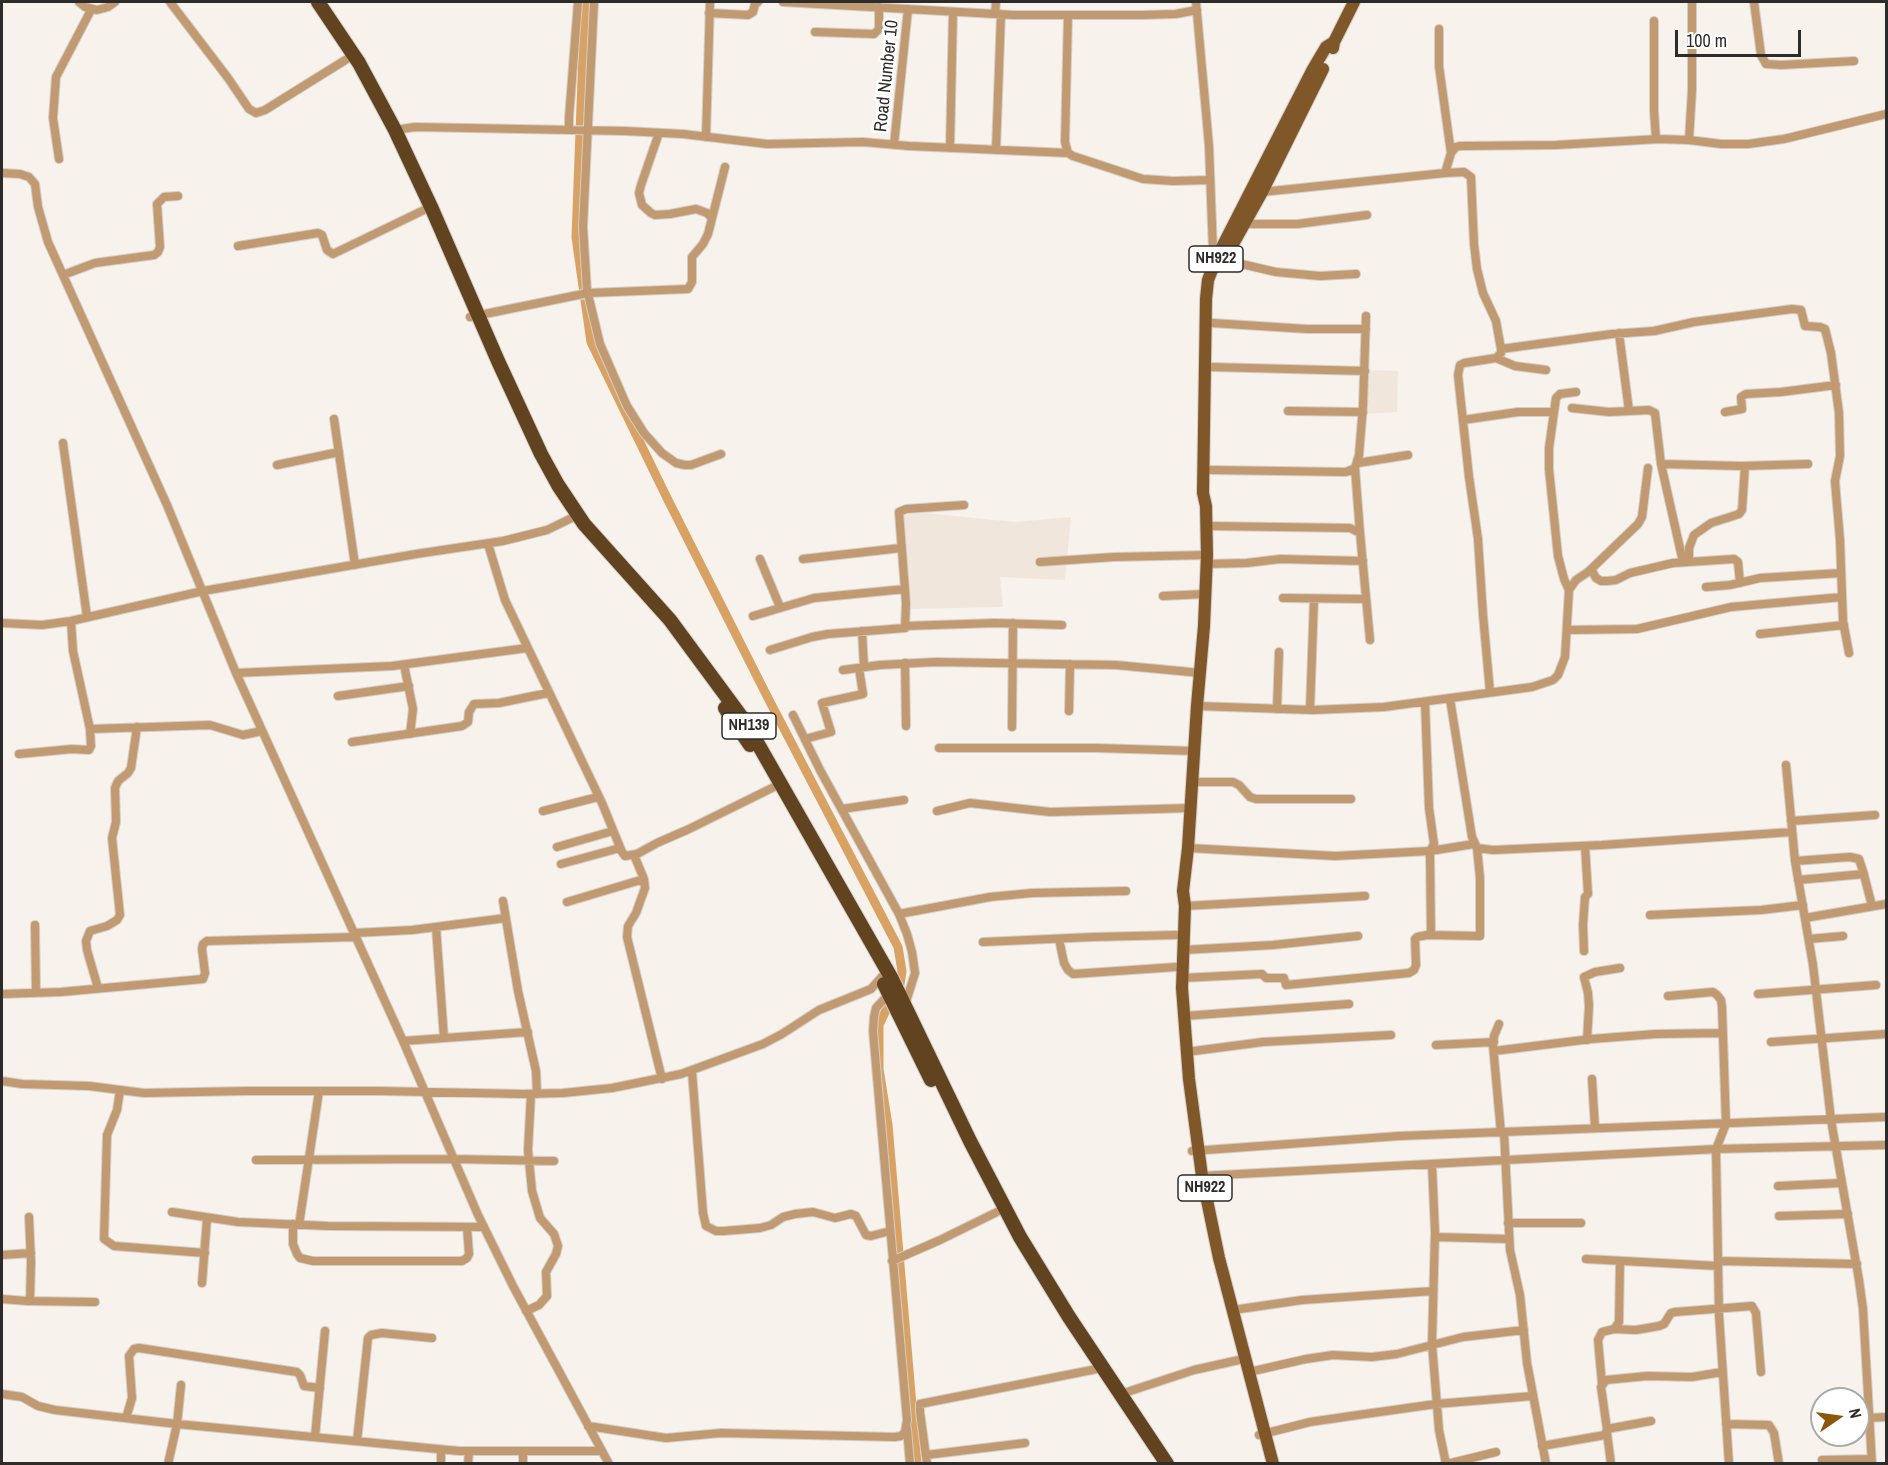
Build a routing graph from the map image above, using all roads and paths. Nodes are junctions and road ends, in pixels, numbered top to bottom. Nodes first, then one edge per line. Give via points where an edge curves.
1 (79, 2) edge
2 (115, 2) edge
3 (170, 2) edge
4 (311, 2) edge
5 (318, 2) edge
6 (578, 2) edge
7 (594, 2) edge
8 (710, 2) edge
9 (758, 2) edge
10 (783, 2) edge
11 (943, 2) edge
12 (996, 2) edge
13 (1354, 2) edge
14 (1692, 2) edge
15 (1754, 2) edge
16 (1196, 6) edge
17 (879, 7) junction
18 (908, 9) junction
19 (92, 10) junction
20 (943, 11) junction
21 (953, 12) junction
22 (709, 13) junction
23 (998, 14) junction
24 (1068, 15) junction
25 (1654, 21) dead end
26 (1439, 29) dead end
27 (815, 32) dead end
28 (1334, 42) junction
29 (347, 59) junction
30 (1854, 61) dead end
31 (1887, 114) edge
32 (395, 130) junction
33 (569, 130) junction
34 (588, 131) junction
35 (659, 132) junction
36 (706, 137) junction
37 (1656, 139) junction
38 (1689, 140) junction
39 (894, 145) junction
40 (950, 148) junction
41 (996, 150) junction
42 (1068, 153) junction
43 (1451, 153) junction
44 (58, 159) dead end
45 (726, 167) dead end
46 (2, 173) edge
47 (1445, 173) junction
48 (1210, 180) junction
49 (1262, 192) junction
50 (178, 196) dead end
51 (424, 210) junction
52 (1367, 215) dead end
53 (712, 218) junction
54 (1244, 224) junction
55 (238, 246) dead end
56 (1220, 259) junction
57 (1356, 274) dead end
58 (63, 275) junction
59 (588, 293) junction
60 (474, 316) junction
61 (1366, 316) dead end
62 (1212, 323) junction
63 (1366, 329) junction
64 (1619, 333) junction
65 (1501, 349) junction
66 (1496, 358) junction
67 (1211, 367) junction
68 (1546, 370) dead end
69 (1365, 371) junction
70 (1836, 385) junction
71 (1576, 392) dead end
72 (1572, 408) dead end
73 (1288, 411) dead end
74 (1629, 411) junction
75 (1363, 412) junction
76 (1553, 412) junction
77 (1725, 412) dead end
78 (334, 419) dead end
79 (1462, 420) junction
80 (63, 443) dead end
81 (339, 452) junction
82 (722, 454) dead end
83 (1408, 455) dead end
84 (1808, 464) dead end
85 (277, 465) dead end
86 (1356, 465) junction
87 (1661, 465) junction
88 (1745, 466) junction
89 (1648, 468) dead end
90 (1211, 470) junction
91 (964, 505) dead end
92 (1206, 506) junction
93 (574, 517) junction
94 (1207, 526) junction
95 (1360, 533) junction
96 (488, 544) junction
97 (902, 548) junction
98 (803, 558) dead end
99 (760, 559) dead end
100 (1206, 560) junction
101 (1363, 561) junction
102 (1040, 562) dead end
103 (1686, 562) junction
104 (355, 565) junction
105 (1591, 569) junction
106 (1841, 573) junction
107 (1740, 583) junction
108 (1706, 587) dead end
109 (905, 590) junction
110 (1569, 590) junction
111 (203, 591) junction
112 (1205, 594) junction
113 (1163, 596) dead end
114 (1842, 597) junction
115 (1283, 598) dead end
116 (1314, 598) junction
117 (1366, 599) junction
118 (780, 607) junction
119 (753, 616) dead end
120 (87, 617) junction
121 (71, 621) junction
122 (2, 623) edge
123 (1013, 623) junction
124 (1062, 625) dead end
125 (1844, 625) junction
126 (904, 626) junction
127 (1567, 630) junction
128 (862, 631) junction
129 (1760, 634) dead end
130 (1370, 640) dead end
131 (527, 648) junction
132 (770, 650) dead end
133 (1279, 652) dead end
134 (1849, 653) dead end
135 (904, 663) junction
136 (1012, 664) junction
137 (1071, 664) junction
138 (404, 665) junction
139 (862, 667) junction
140 (843, 670) dead end
141 (236, 673) junction
142 (1201, 673) junction
143 (409, 686) junction
144 (1490, 692) junction
145 (548, 693) junction
146 (338, 696) dead end
147 (1450, 699) junction
148 (1425, 702) junction
149 (1197, 706) junction
150 (1277, 709) junction
151 (1310, 710) junction
152 (1069, 711) dead end
153 (793, 715) dead end
154 (906, 726) dead end
155 (137, 727) junction
156 (1012, 727) dead end
157 (90, 729) junction
158 (262, 731) junction
159 (410, 734) junction
160 (805, 739) junction
161 (352, 742) dead end
162 (939, 748) dead end
163 (1195, 751) junction
164 (19, 754) dead end
165 (1786, 765) dead end
166 (1193, 782) junction
167 (774, 787) junction
168 (598, 797) junction
169 (1351, 799) dead end
170 (904, 800) dead end
171 (1191, 808) junction
172 (842, 809) junction
173 (543, 810) dead end
174 (937, 811) dead end
175 (1875, 815) dead end
176 (1791, 821) junction
177 (613, 831) junction
178 (1792, 832) junction
179 (1476, 846) junction
180 (1585, 846) junction
181 (557, 847) dead end
182 (620, 848) junction
183 (1188, 848) junction
184 (1430, 851) junction
185 (634, 855) junction
186 (1795, 861) junction
187 (561, 864) dead end
188 (1864, 874) junction
189 (644, 879) junction
190 (1798, 880) junction
191 (1126, 891) dead end
192 (1183, 891) junction
193 (1365, 896) dead end
194 (502, 901) dead end
195 (567, 902) dead end
196 (1887, 904) edge
197 (1803, 905) junction
198 (1185, 906) junction
199 (1872, 906) junction
200 (899, 914) junction
201 (1650, 915) dead end
202 (506, 918) junction
203 (1805, 918) junction
204 (35, 925) dead end
205 (436, 927) junction
206 (356, 935) junction
207 (1176, 935) junction
208 (1431, 935) junction
209 (1358, 936) dead end
210 (1843, 936) dead end
211 (1059, 939) junction
212 (1809, 939) junction
213 (982, 942) dead end
214 (1182, 950) junction
215 (1584, 951) dead end
216 (1620, 968) dead end
217 (1179, 973) junction
218 (884, 975) junction
219 (1876, 985) dead end
220 (99, 988) junction
221 (1816, 989) junction
222 (36, 993) junction
223 (2, 994) edge
224 (889, 994) junction
225 (1758, 994) dead end
226 (1668, 996) dead end
227 (1349, 1004) dead end
228 (905, 1005) junction
229 (1184, 1016) junction
230 (1499, 1024) dead end
231 (528, 1032) junction
232 (1723, 1033) junction
233 (1887, 1034) edge
234 (1391, 1035) dead end
235 (1821, 1037) junction
236 (444, 1038) junction
237 (1587, 1040) junction
238 (403, 1041) junction
239 (1494, 1042) junction
240 (1771, 1042) dead end
241 (1436, 1045) dead end
242 (1494, 1051) junction
243 (1186, 1052) junction
244 (692, 1071) junction
245 (662, 1078) junction
246 (1592, 1079) dead end
247 (2, 1081) edge
248 (120, 1090) junction
249 (319, 1091) junction
250 (425, 1091) junction
251 (534, 1094) junction
252 (1887, 1117) edge
253 (1831, 1120) junction
254 (1726, 1124) junction
255 (1595, 1128) junction
256 (1502, 1132) junction
257 (1887, 1145) edge
258 (1835, 1146) junction
259 (1716, 1149) junction
260 (1195, 1151) junction
261 (454, 1159) junction
262 (256, 1160) dead end
263 (309, 1160) junction
264 (1506, 1160) junction
265 (554, 1161) dead end
266 (529, 1162) junction
267 (1432, 1164) junction
268 (1199, 1176) junction
269 (1841, 1183) junction
270 (1778, 1186) dead end
271 (172, 1212) dead end
272 (997, 1212) junction
273 (1848, 1214) junction
274 (1779, 1216) dead end
275 (29, 1217) dead end
276 (207, 1218) junction
277 (1508, 1222) junction
278 (1581, 1223) dead end
279 (296, 1224) junction
280 (467, 1227) junction
281 (484, 1227) junction
282 (890, 1231) junction
283 (1435, 1237) junction
284 (1017, 1239) junction
285 (1509, 1239) junction
286 (31, 1253) junction
287 (205, 1253) junction
288 (2, 1255) edge
289 (896, 1259) junction
290 (1586, 1259) dead end
291 (1620, 1261) junction
292 (1718, 1263) junction
293 (1857, 1264) junction
294 (202, 1283) dead end
295 (1433, 1291) junction
296 (2, 1299) edge
297 (30, 1301) junction
298 (95, 1302) dead end
299 (1719, 1308) junction
300 (1233, 1310) junction
301 (526, 1311) junction
302 (1614, 1329) junction
303 (1524, 1330) junction
304 (325, 1331) dead end
305 (432, 1338) dead end
306 (1432, 1344) junction
307 (1239, 1360) junction
308 (1098, 1368) junction
309 (1249, 1372) junction
310 (1722, 1372) junction
311 (1761, 1372) dead end
312 (181, 1384) dead end
313 (1602, 1384) junction
314 (1867, 1387) edge
315 (320, 1388) junction
316 (2, 1394) edge
317 (1121, 1394) junction
318 (1533, 1396) junction
319 (920, 1404) junction
320 (1436, 1404) junction
321 (906, 1405) junction
322 (1887, 1417) edge
323 (126, 1418) junction
324 (1870, 1418) edge
325 (1652, 1421) dead end
326 (177, 1424) junction
327 (1726, 1424) junction
328 (588, 1426) junction
329 (907, 1427) junction
330 (1607, 1431) junction
331 (1870, 1432) edge
332 (1262, 1434) junction
333 (315, 1437) junction
334 (357, 1441) junction
335 (1025, 1443) dead end
336 (1542, 1446) junction
337 (441, 1450) junction
338 (601, 1451) junction
339 (469, 1452) junction
340 (523, 1452) junction
341 (1496, 1452) dead end
342 (926, 1455) junction
343 (1822, 1460) dead end
344 (1872, 1461) edge
345 (168, 1464) edge
346 (441, 1464) edge
347 (468, 1464) edge
348 (523, 1464) edge
349 (609, 1464) edge
350 (910, 1464) edge
351 (927, 1464) edge
352 (1157, 1464) edge
353 (1167, 1464) edge
354 (1266, 1464) edge
355 (1273, 1464) edge
356 (1446, 1464) edge
357 (1546, 1464) edge
358 (1611, 1464) edge
359 (1729, 1464) edge
360 (1779, 1464) edge

1 - 19 street
2 - 19 street
3 - 29 street via 249,109 256,113
4 - 29 highway, NH139
5 - 32 highway, NH139
6 - 33 street
7 - 34 street
8 - 22 street
9 - 22 street via 748,15
10 - 17 street
11 - 20 street
12 - 23 street
13 - 28 main road
14 - 38 street
15 - 30 street via 1761,55 1766,64
16 - 24 street via 1176,14
16 - 48 street
17 - 18 street
17 - 27 street via 879,28 874,34
18 - 20 street
18 - 39 street, Road Number 10
19 - 44 street via 56,77 53,118
20 - 21 street
21 - 23 street
21 - 40 street
22 - 36 street
23 - 24 street
23 - 41 street
24 - 42 street
25 - 37 street
26 - 43 street via 1439,66
28 - 49 main road
28 - 56 main road, NH922 via 1326,47 1313,69
29 - 51 highway, NH139
31 - 38 street via 1766,142 1734,145
32 - 33 street
32 - 60 highway, NH139
33 - 34 street
34 - 35 street
34 - 59 street via 583,227
35 - 36 street
35 - 53 street via 641,185 642,205 655,215 696,209
36 - 39 street via 767,144
37 - 38 street
37 - 43 street via 1460,146
39 - 40 street
40 - 41 street
41 - 42 street
42 - 48 street via 1143,179
43 - 47 street
45 - 53 street
46 - 58 street via 20,174 35,184 45,232
47 - 49 street
47 - 65 street via 1464,172 1471,177 1477,269 1498,327
48 - 56 street via 1212,245
49 - 54 main road
50 - 58 street via 164,197 157,204 160,247 154,255 95,263
51 - 55 street via 333,254 318,233
51 - 60 highway, NH139
52 - 54 street via 1297,224
53 - 59 street via 706,240 692,257 688,289
54 - 56 main road
56 - 57 street via 1299,275
56 - 62 main road via 1213,290
56 - 92 main road, NH922 via 1208,280 1206,299
58 - 111 street
59 - 60 street
59 - 82 street via 603,355 627,406 650,441 670,459 685,465
60 - 93 highway, NH139 via 533,455 552,490
61 - 63 street
62 - 63 street
62 - 67 main road
63 - 69 street
64 - 65 street
64 - 70 street via 1799,308 1805,326 1823,327 1827,331
64 - 74 street
65 - 66 street
66 - 68 street via 1515,366
66 - 79 street via 1460,365
67 - 69 street
67 - 90 main road
69 - 75 street
70 - 77 street via 1746,394 1741,397 1742,409
70 - 106 street via 1840,446 1835,481
71 - 76 street via 1557,395
72 - 74 street
73 - 75 street
74 - 87 street via 1655,413
75 - 86 street
76 - 79 street via 1518,412
76 - 110 street via 1550,469 1558,556
78 - 81 street
79 - 144 street via 1478,538
80 - 120 street
81 - 85 street
81 - 104 street
83 - 86 street
84 - 88 street
86 - 90 street via 1346,472
86 - 95 street
87 - 88 street
87 - 103 street
88 - 103 street via 1742,510 1711,523 1695,535
89 - 105 street via 1642,517
90 - 92 main road
91 - 97 street via 900,510
92 - 94 main road, NH922
93 - 96 street via 547,530
93 - 167 highway, NH139 via 721,702
93 - 218 highway, NH139 via 669,620 746,723
94 - 95 street via 1350,528
94 - 100 main road, NH922
95 - 101 street
96 - 104 street
96 - 131 street via 502,594
97 - 98 street
97 - 109 street
99 - 118 street
100 - 101 street
100 - 102 street via 1114,556
100 - 112 main road, NH922
101 - 117 street
103 - 105 street via 1607,581 1596,578
103 - 107 street via 1734,559 1738,562
104 - 111 street
105 - 110 street
106 - 107 street via 1760,578
106 - 114 street
107 - 108 street
109 - 118 street via 824,597
109 - 126 street
110 - 127 street
111 - 120 street
111 - 141 street
112 - 113 street
112 - 142 main road, NH922
114 - 125 street
114 - 127 street via 1731,607 1637,629
115 - 116 street
116 - 117 street
116 - 151 street
117 - 130 street
118 - 119 street
120 - 121 street
121 - 122 street via 42,625
121 - 157 street
123 - 124 street
123 - 126 street
123 - 136 street
125 - 129 street
125 - 134 street
126 - 128 street
127 - 144 street via 1565,657 1553,680
128 - 132 street via 812,637
128 - 139 street
131 - 138 street
131 - 145 street
133 - 150 street
135 - 136 street
135 - 139 street
135 - 154 street
136 - 137 street
136 - 156 street
137 - 142 street
137 - 152 street
138 - 141 street
138 - 143 street
139 - 140 street
139 - 160 street via 863,694 822,703 831,732
141 - 158 street
142 - 149 main road, NH922
143 - 146 street
143 - 159 street via 413,709
144 - 147 street
145 - 159 street via 474,704 467,725
145 - 168 street
147 - 148 street
147 - 179 street
148 - 151 street
148 - 184 street via 1434,844
149 - 150 street
149 - 163 main road, NH922
150 - 151 street
153 - 160 street
155 - 157 street
155 - 158 street via 210,725 243,735
155 - 220 street via 131,768 115,788 116,822 112,838 120,915 107,926 90,931 86,941
157 - 164 street via 89,750
158 - 206 street
159 - 161 street
160 - 172 street
162 - 163 street
163 - 166 main road, NH922
165 - 176 street
166 - 169 street via 1233,782 1256,799
166 - 171 main road, NH922
167 - 185 street
167 - 218 highway, NH139
168 - 173 street
168 - 177 street
170 - 172 street
171 - 174 street via 1050,812 970,803
171 - 183 main road, NH922
172 - 200 street
175 - 176 street
176 - 178 street
177 - 181 street
177 - 182 street
178 - 180 street
178 - 186 street
179 - 180 street via 1493,850
179 - 184 street
179 - 208 street via 1480,936
180 - 215 street via 1588,894
182 - 185 street via 625,856
182 - 187 street
183 - 184 street via 1335,856
183 - 192 main road, NH922
184 - 208 street
185 - 189 street
186 - 188 street via 1855,857
186 - 190 street
188 - 190 street
188 - 199 street
189 - 195 street
189 - 245 street via 643,894 627,937
190 - 197 street
191 - 200 street via 1011,895
192 - 198 main road
192 - 207 main road via 1177,903
193 - 198 street
194 - 202 street
196 - 199 street
197 - 201 street
197 - 203 street
198 - 214 main road, NH922
199 - 203 street
200 - 228 street via 914,963
202 - 205 street
202 - 231 street
203 - 212 street
204 - 222 street
205 - 206 street
205 - 236 street
206 - 220 street via 207,941 202,949 203,980
206 - 238 street
207 - 211 street
207 - 217 main road
208 - 217 street via 1415,939 1416,965 1403,975 1286,985 1284,978 1266,978 1262,974
209 - 214 street
210 - 212 street
211 - 213 street
211 - 217 street via 1064,963 1073,974
212 - 221 street
214 - 217 main road, NH922
216 - 237 street via 1584,976 1589,1006
217 - 229 main road, NH922
217 - 260 main road via 1175,988 1179,1053
218 - 224 highway, NH139
218 - 228 highway, NH139
218 - 244 street via 871,989 819,1010 763,1044
219 - 221 street
220 - 222 street
221 - 225 street
221 - 235 street
222 - 223 street
224 - 272 highway, NH139
224 - 282 street via 876,1008 873,1031
226 - 232 street via 1707,992 1717,995 1722,1007
227 - 229 street
228 - 284 highway, NH139
229 - 243 main road, NH922
230 - 239 street
231 - 236 street
231 - 251 street via 536,1071
232 - 237 street
232 - 254 street
233 - 235 street
234 - 243 street via 1263,1042
235 - 240 street
235 - 253 street
236 - 238 street
237 - 242 street
238 - 250 street
239 - 241 street
239 - 242 street
242 - 256 street
243 - 260 main road, NH922
244 - 245 street
244 - 282 street via 706,1226 716,1231 760,1228 795,1214 813,1212 835,1218 856,1216 866,1235
245 - 251 street via 612,1088
246 - 255 street
247 - 248 street
248 - 249 street
248 - 287 street via 107,1135 104,1239 114,1246
249 - 250 street
249 - 263 street
250 - 251 street
250 - 261 street
251 - 266 street
252 - 253 street
253 - 254 street
253 - 258 street
254 - 255 street
254 - 259 street
255 - 256 street
256 - 260 street
256 - 264 street
257 - 258 street
258 - 259 street
258 - 269 street
259 - 264 street
259 - 292 street
260 - 268 main road
261 - 263 street
261 - 266 street
261 - 281 street
262 - 263 street
263 - 279 street
264 - 267 street
264 - 277 street
265 - 266 street
266 - 301 street via 538,1212 558,1246 546,1272 547,1296
267 - 268 street
267 - 283 street
268 - 300 main road, NH922
268 - 307 main road via 1212,1259
269 - 270 street
269 - 273 street
271 - 276 street
272 - 284 highway, NH139
272 - 289 street
273 - 274 street
273 - 293 street
275 - 286 street
276 - 279 street
276 - 287 street
277 - 278 street
277 - 285 street
279 - 280 street
279 - 280 street via 293,1244 297,1254 313,1261 462,1261 469,1254
280 - 281 street
281 - 301 street
282 - 289 street
283 - 285 street
283 - 295 street
284 - 308 highway, NH139
285 - 303 street
286 - 288 street
286 - 297 street
287 - 294 street
289 - 321 street
290 - 291 street
291 - 292 street
291 - 302 street via 1620,1317
292 - 293 street
292 - 299 street
293 - 314 street
295 - 300 street via 1302,1300
295 - 306 street
296 - 297 street
297 - 298 street
299 - 302 street via 1671,1313 1664,1324 1651,1328
299 - 310 street
299 - 311 street via 1748,1305 1755,1309
300 - 309 main road, NH922
301 - 328 street
302 - 313 street via 1599,1335
303 - 306 street
303 - 318 street
304 - 315 street
305 - 334 street via 382,1333 368,1338
306 - 309 street via 1414,1351 1372,1357 1333,1355 1306,1359
306 - 320 street
307 - 317 street
307 - 332 main road
308 - 317 highway, NH139
308 - 319 street
308 - 352 highway, NH139
309 - 332 main road, NH922
310 - 313 street via 1627,1377
310 - 327 street
312 - 326 street
313 - 330 street
315 - 323 street via 304,1386 297,1372 139,1348 129,1356 132,1398
315 - 333 street
316 - 323 street via 22,1396 44,1408
317 - 353 highway, NH139
318 - 320 street
318 - 336 street
319 - 321 street
319 - 342 street
320 - 332 street via 1310,1422
320 - 356 street
321 - 329 street
322 - 324 street
323 - 326 street
325 - 330 street
326 - 333 street
326 - 345 street
327 - 359 street
327 - 360 street via 1769,1425
328 - 329 street via 677,1438 721,1433 895,1437 901,1436
328 - 338 street
329 - 350 street
330 - 336 street via 1602,1436
330 - 358 street
331 - 344 street
332 - 354 main road
332 - 355 main road, NH922
333 - 334 street
334 - 337 street
335 - 342 street
336 - 357 street
337 - 339 street
337 - 346 street
338 - 340 street
338 - 349 street
339 - 340 street
339 - 347 street
340 - 348 street
341 - 356 street
342 - 351 street
343 - 344 street

